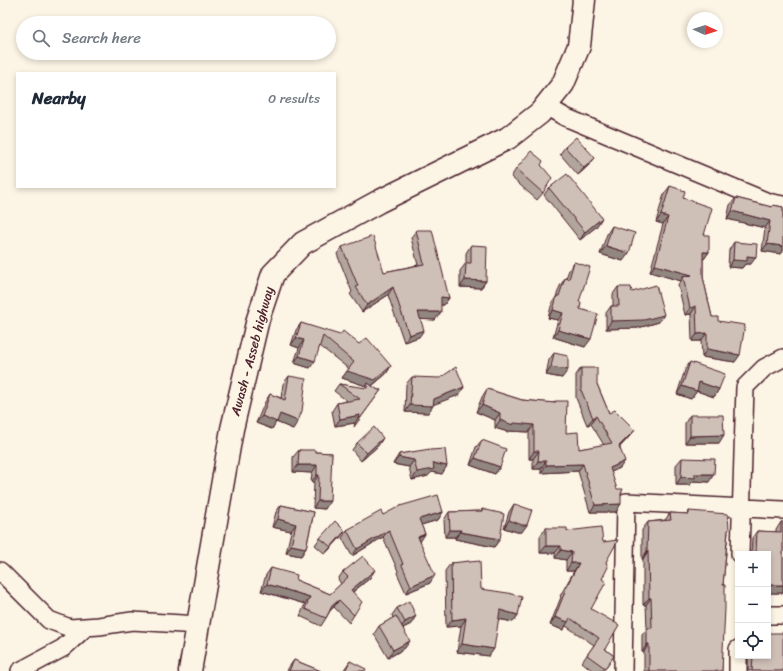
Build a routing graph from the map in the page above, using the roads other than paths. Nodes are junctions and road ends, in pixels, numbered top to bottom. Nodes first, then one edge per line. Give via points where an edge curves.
1 (584, 0) edge
2 (546, 106) junction
3 (783, 205) edge
4 (783, 358) edge
5 (741, 508) junction
6 (783, 510) edge
7 (740, 551) edge
8 (0, 571) edge
9 (771, 614) edge
10 (783, 615) edge
11 (199, 625) junction
12 (86, 627) junction
13 (738, 659) edge
14 (20, 671) edge
15 (190, 671) edge
16 (623, 671) edge
17 (738, 671) edge

1 - 2 highway, Awash - Asseb highway via 579,46 563,84
2 - 3 street via 565,117 668,161 768,202
2 - 11 highway, Awash - Asseb highway via 508,138 378,202 303,243 273,274 258,319 232,429
4 - 5 street via 764,368 745,387
5 - 6 street
5 - 7 street
5 - 16 street via 626,502
8 - 12 street via 49,620 70,628
9 - 10 street
11 - 12 street via 132,621
11 - 15 highway, Awash - Asseb highway
12 - 14 street via 64,648
13 - 17 street

